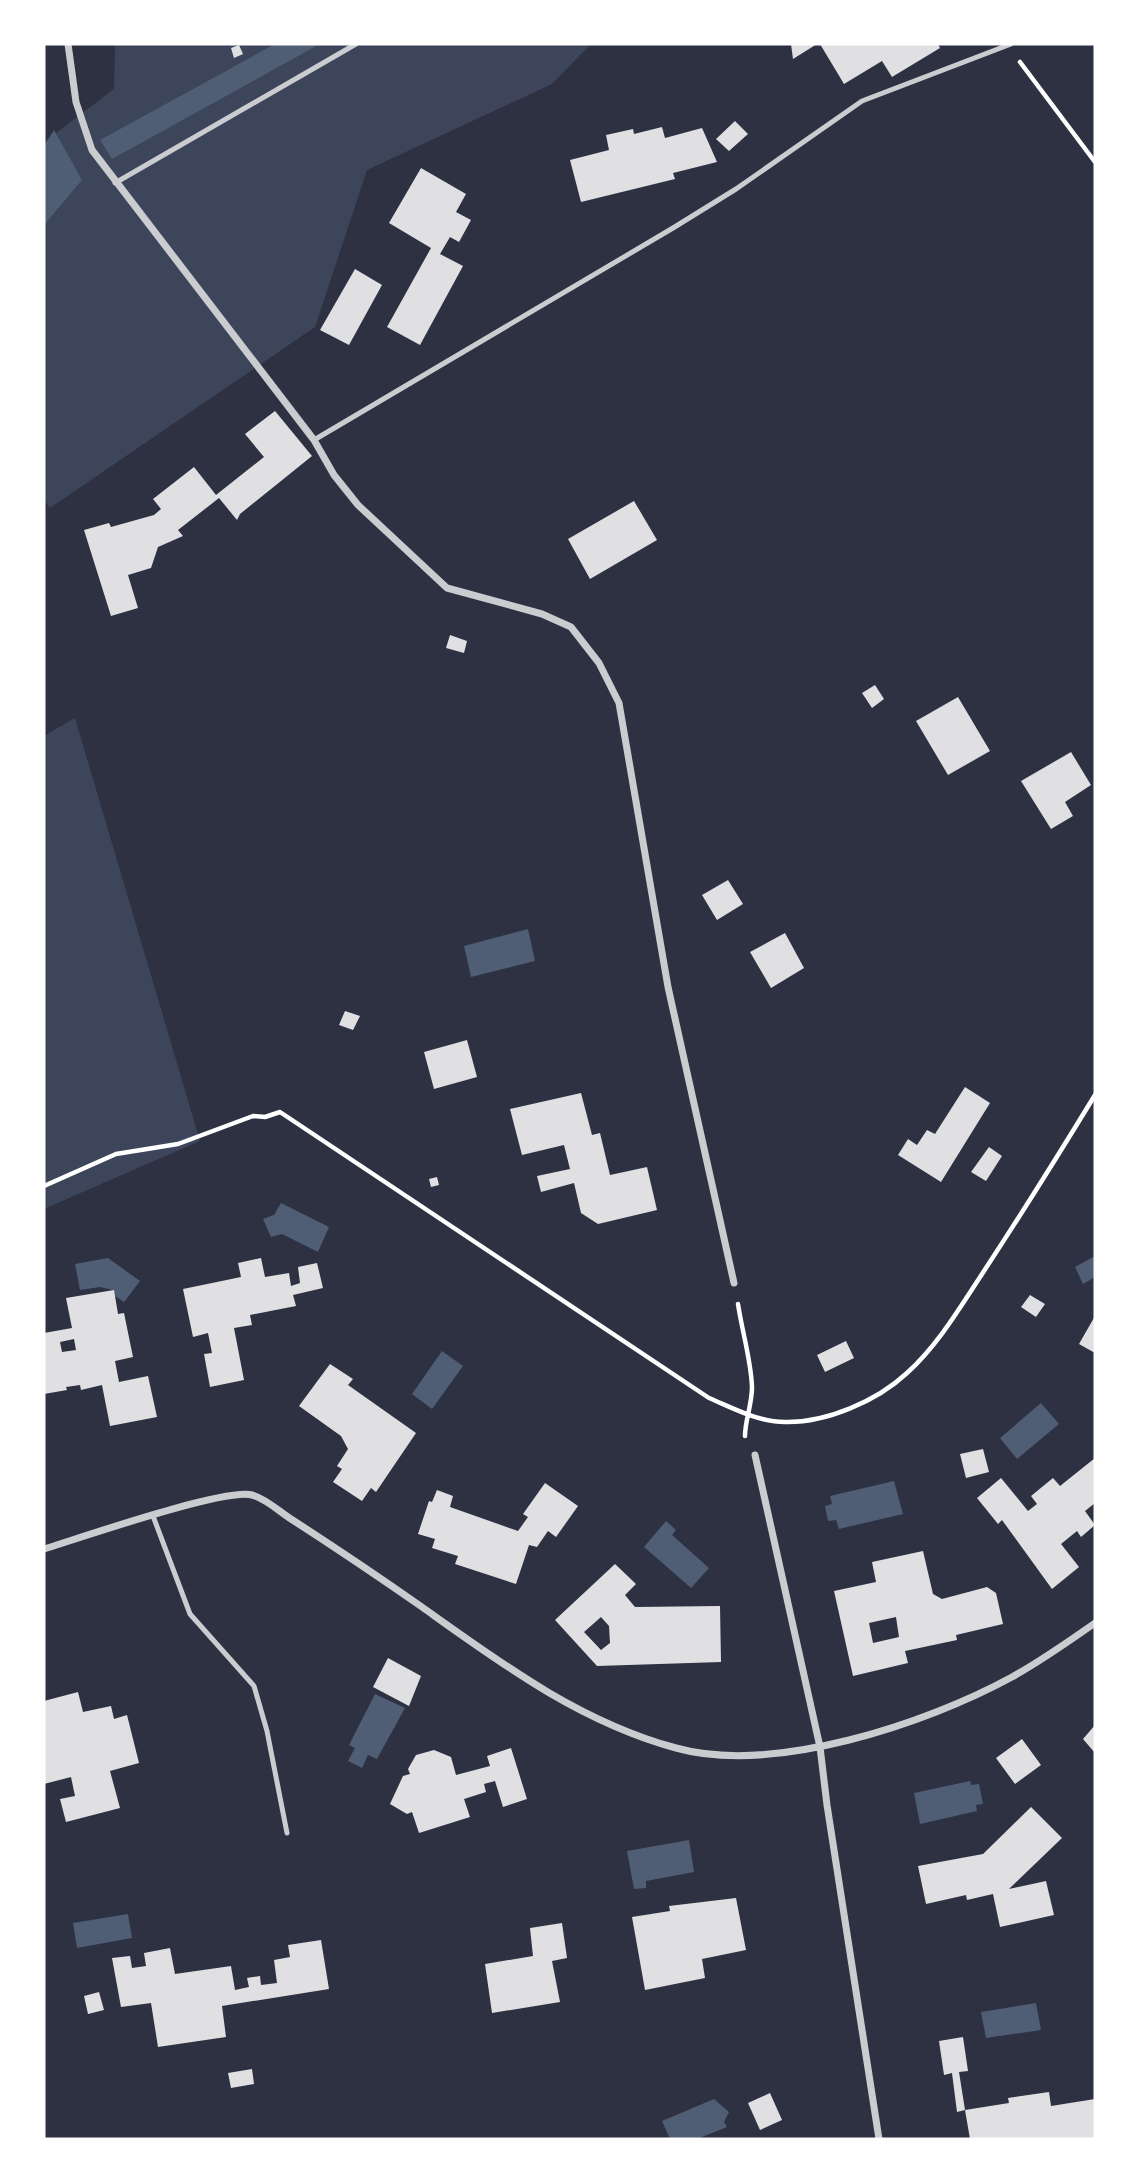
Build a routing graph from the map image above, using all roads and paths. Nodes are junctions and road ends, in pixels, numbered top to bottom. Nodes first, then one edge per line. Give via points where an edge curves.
1 (68, 44) edge
2 (356, 44) edge
3 (1010, 45) edge
4 (1095, 162) edge
5 (115, 183) junction
6 (314, 440) junction
7 (1095, 1094) edge
8 (44, 1186) edge
9 (734, 1283) joint
10 (750, 1415) junction
11 (755, 1455) joint
12 (153, 1516) junction
13 (44, 1549) edge
14 (1095, 1623) edge
15 (821, 1747) junction
16 (288, 1833) dead end
17 (879, 2139) edge

1 - 5 street via 86,135
2 - 5 lane
3 - 4 path
3 - 6 lane via 862,101 683,222
5 - 6 street
6 - 9 street via 358,505 447,587 564,623 587,645 611,683 619,703 688,1084
7 - 10 path via 1031,1202 960,1307 908,1373 891,1387 827,1414 788,1422
8 - 10 path via 116,1154 178,1144 280,1112 709,1398
9 - 10 path via 752,1386
10 - 11 path via 745,1437
11 - 15 street
12 - 13 street
12 - 15 street via 222,1496 254,1495 561,1702 601,1722 678,1749 758,1756
12 - 16 lane via 190,1614 254,1686
14 - 15 street via 1012,1677 965,1700
15 - 17 street

